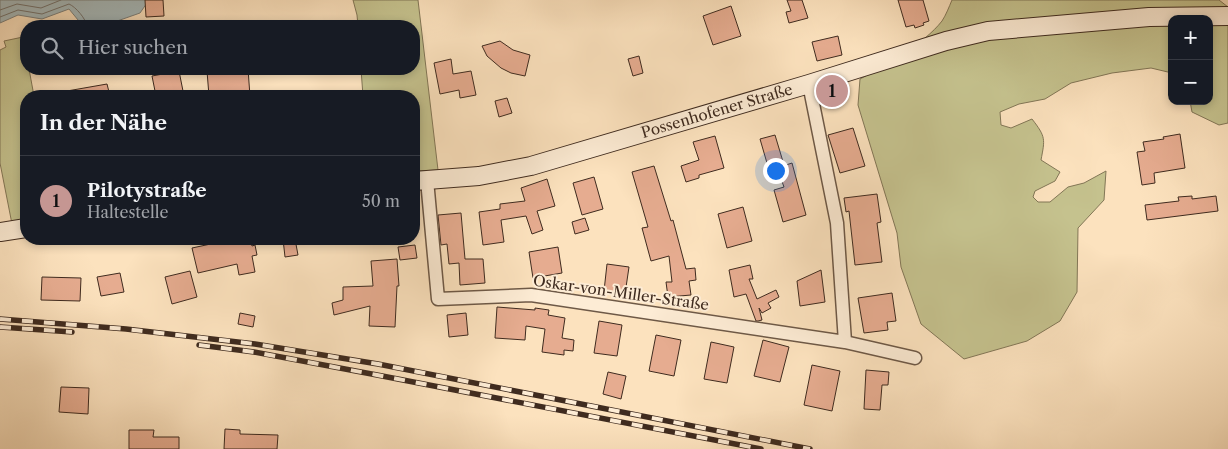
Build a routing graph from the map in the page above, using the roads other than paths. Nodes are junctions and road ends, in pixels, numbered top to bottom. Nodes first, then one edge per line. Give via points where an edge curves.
1 (1228, 16) edge
2 (809, 84) junction
3 (420, 180) edge
4 (20, 229) edge
5 (0, 232) edge
6 (845, 342) junction
7 (915, 358) dead end

1 - 2 main road, Possenhofener Straße via 1149,17 988,31
2 - 3 main road, Possenhofener Straße via 531,166 479,176
2 - 6 street via 837,222
3 - 6 street, Oskar-von-Miller-Straße via 438,299 531,295
4 - 5 main road
6 - 7 street, Oskar-von-Miller-Straße

